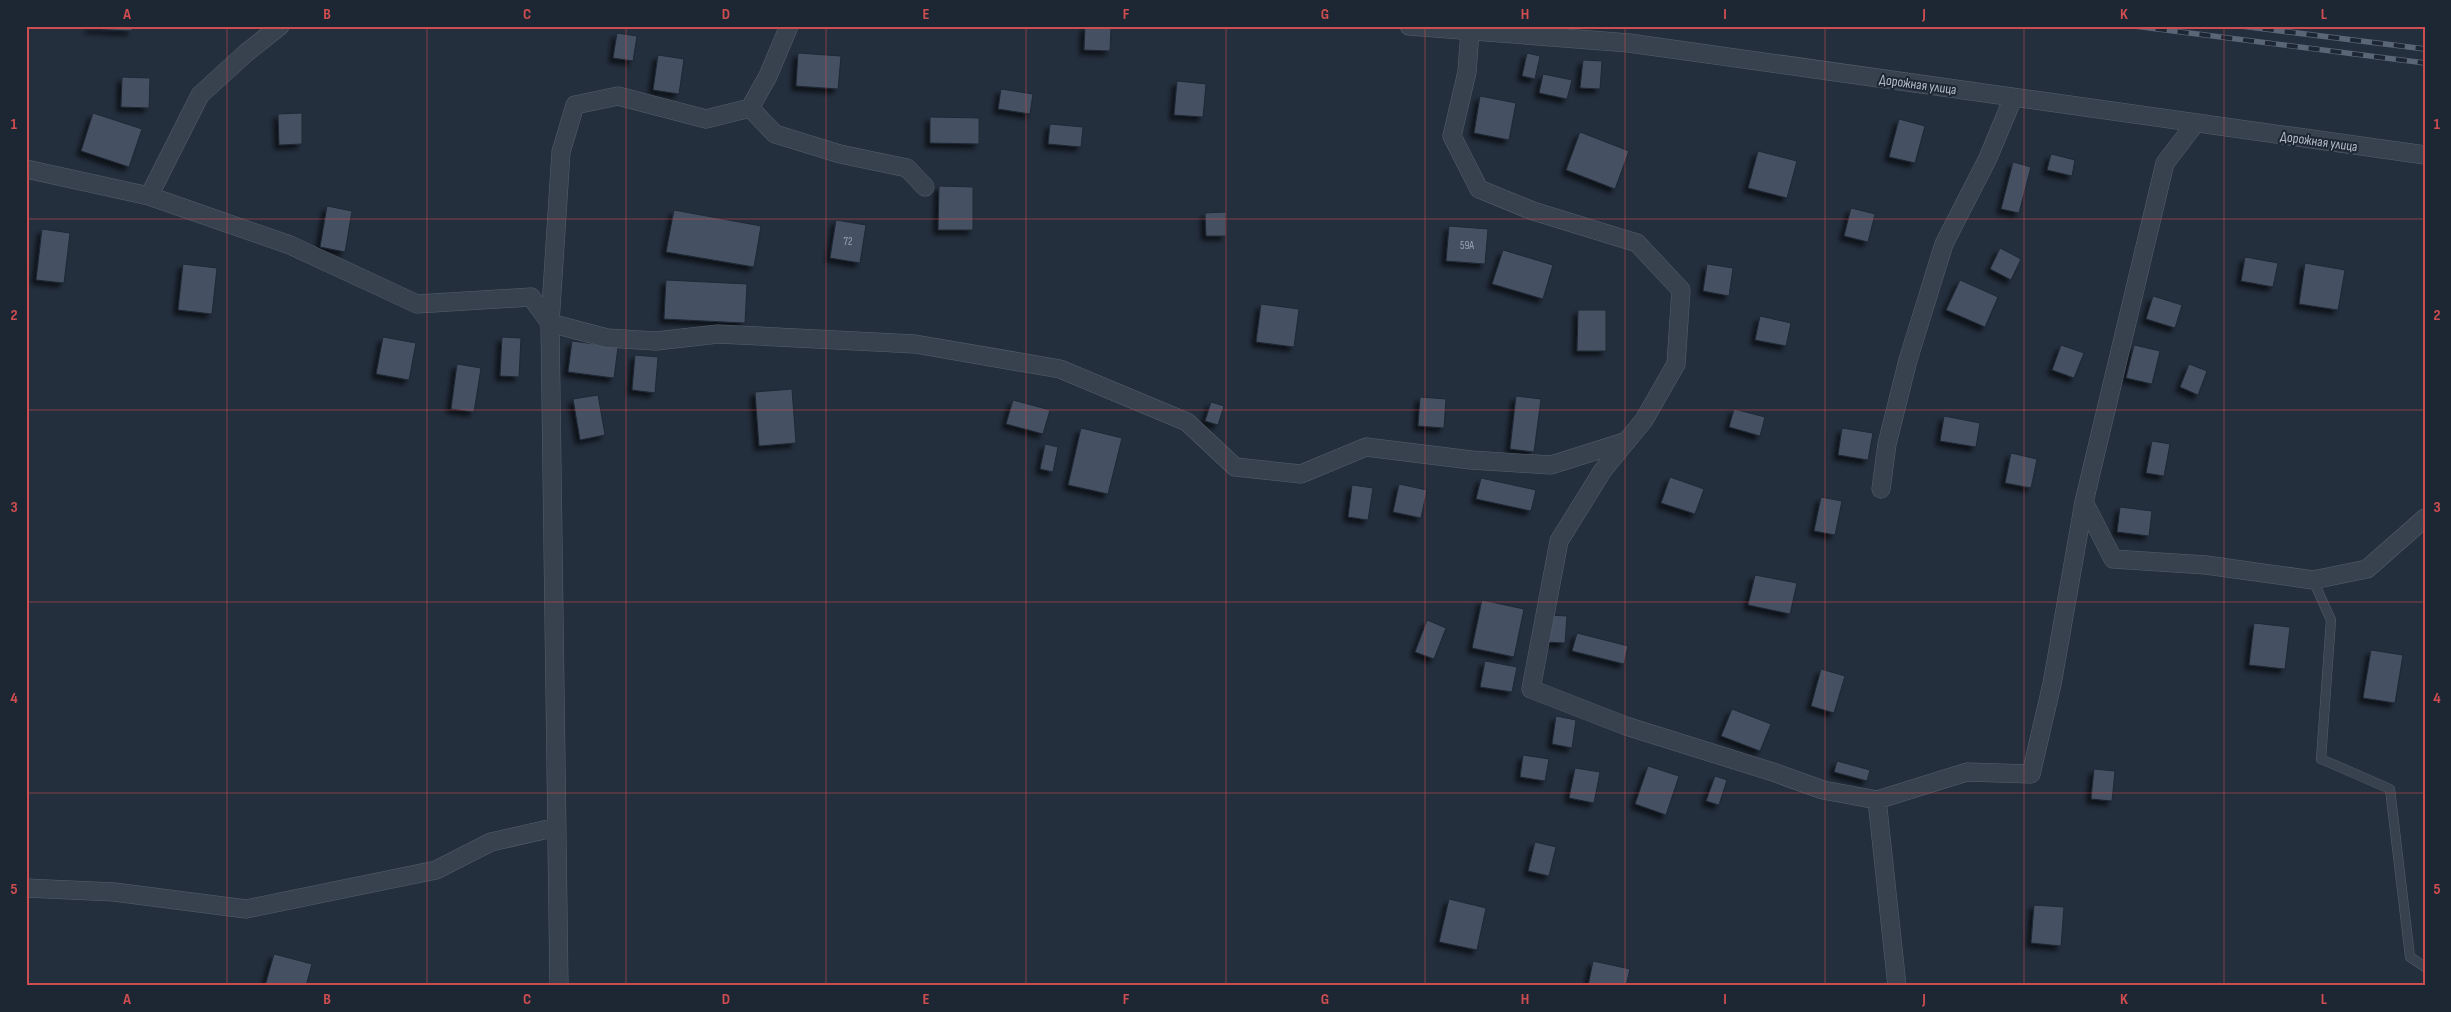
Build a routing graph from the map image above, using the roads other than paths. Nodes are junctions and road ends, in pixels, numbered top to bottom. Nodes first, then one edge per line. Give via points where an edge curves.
1 (280, 26) edge
2 (789, 26) edge
3 (1409, 26) edge
4 (1470, 31) junction
5 (2013, 98) junction
6 (750, 108) junction
7 (2195, 124) junction
8 (2425, 155) edge
9 (26, 169) edge
10 (925, 187) dead end
11 (150, 196) junction
12 (550, 323) junction
13 (1627, 441) junction
14 (1880, 489) dead end
15 (2084, 502) junction
16 (2425, 518) edge
17 (2312, 580) junction
18 (1878, 800) junction
19 (557, 827) junction
20 (26, 888) edge
21 (2425, 966) edge
22 (559, 986) edge
23 (1897, 986) edge

1 - 11 street via 200,95
2 - 6 street via 768,76
3 - 4 street, Дорожная улица
4 - 5 street, Дорожная улица via 1629,43
4 - 13 street via 1467,72 1452,136 1479,188 1532,211 1637,243 1682,290 1676,364 1644,420
5 - 7 street, Дорожная улица
5 - 14 street via 1988,158 1944,244 1901,388
6 - 10 street via 775,134 840,154 907,168
6 - 12 street via 706,119 618,96 575,105 561,152
7 - 8 street, Дорожная улица
7 - 15 street via 2165,163
9 - 11 street
11 - 12 street via 290,246 417,304 531,297
12 - 13 street via 607,338 656,341 718,334 915,344 1060,368 1187,422 1235,467 1301,474 1366,446 1471,460 1551,465
12 - 19 street
13 - 18 street via 1603,470 1559,541 1530,689 1626,726 1823,790
15 - 17 street via 2113,559 2206,565
15 - 18 street via 2052,684 2031,774 1966,772
16 - 17 street via 2367,569
17 - 21 lane via 2331,620 2321,759 2390,789 2410,957
18 - 23 street
19 - 20 street via 491,842 436,870 246,909 114,892
19 - 22 street

